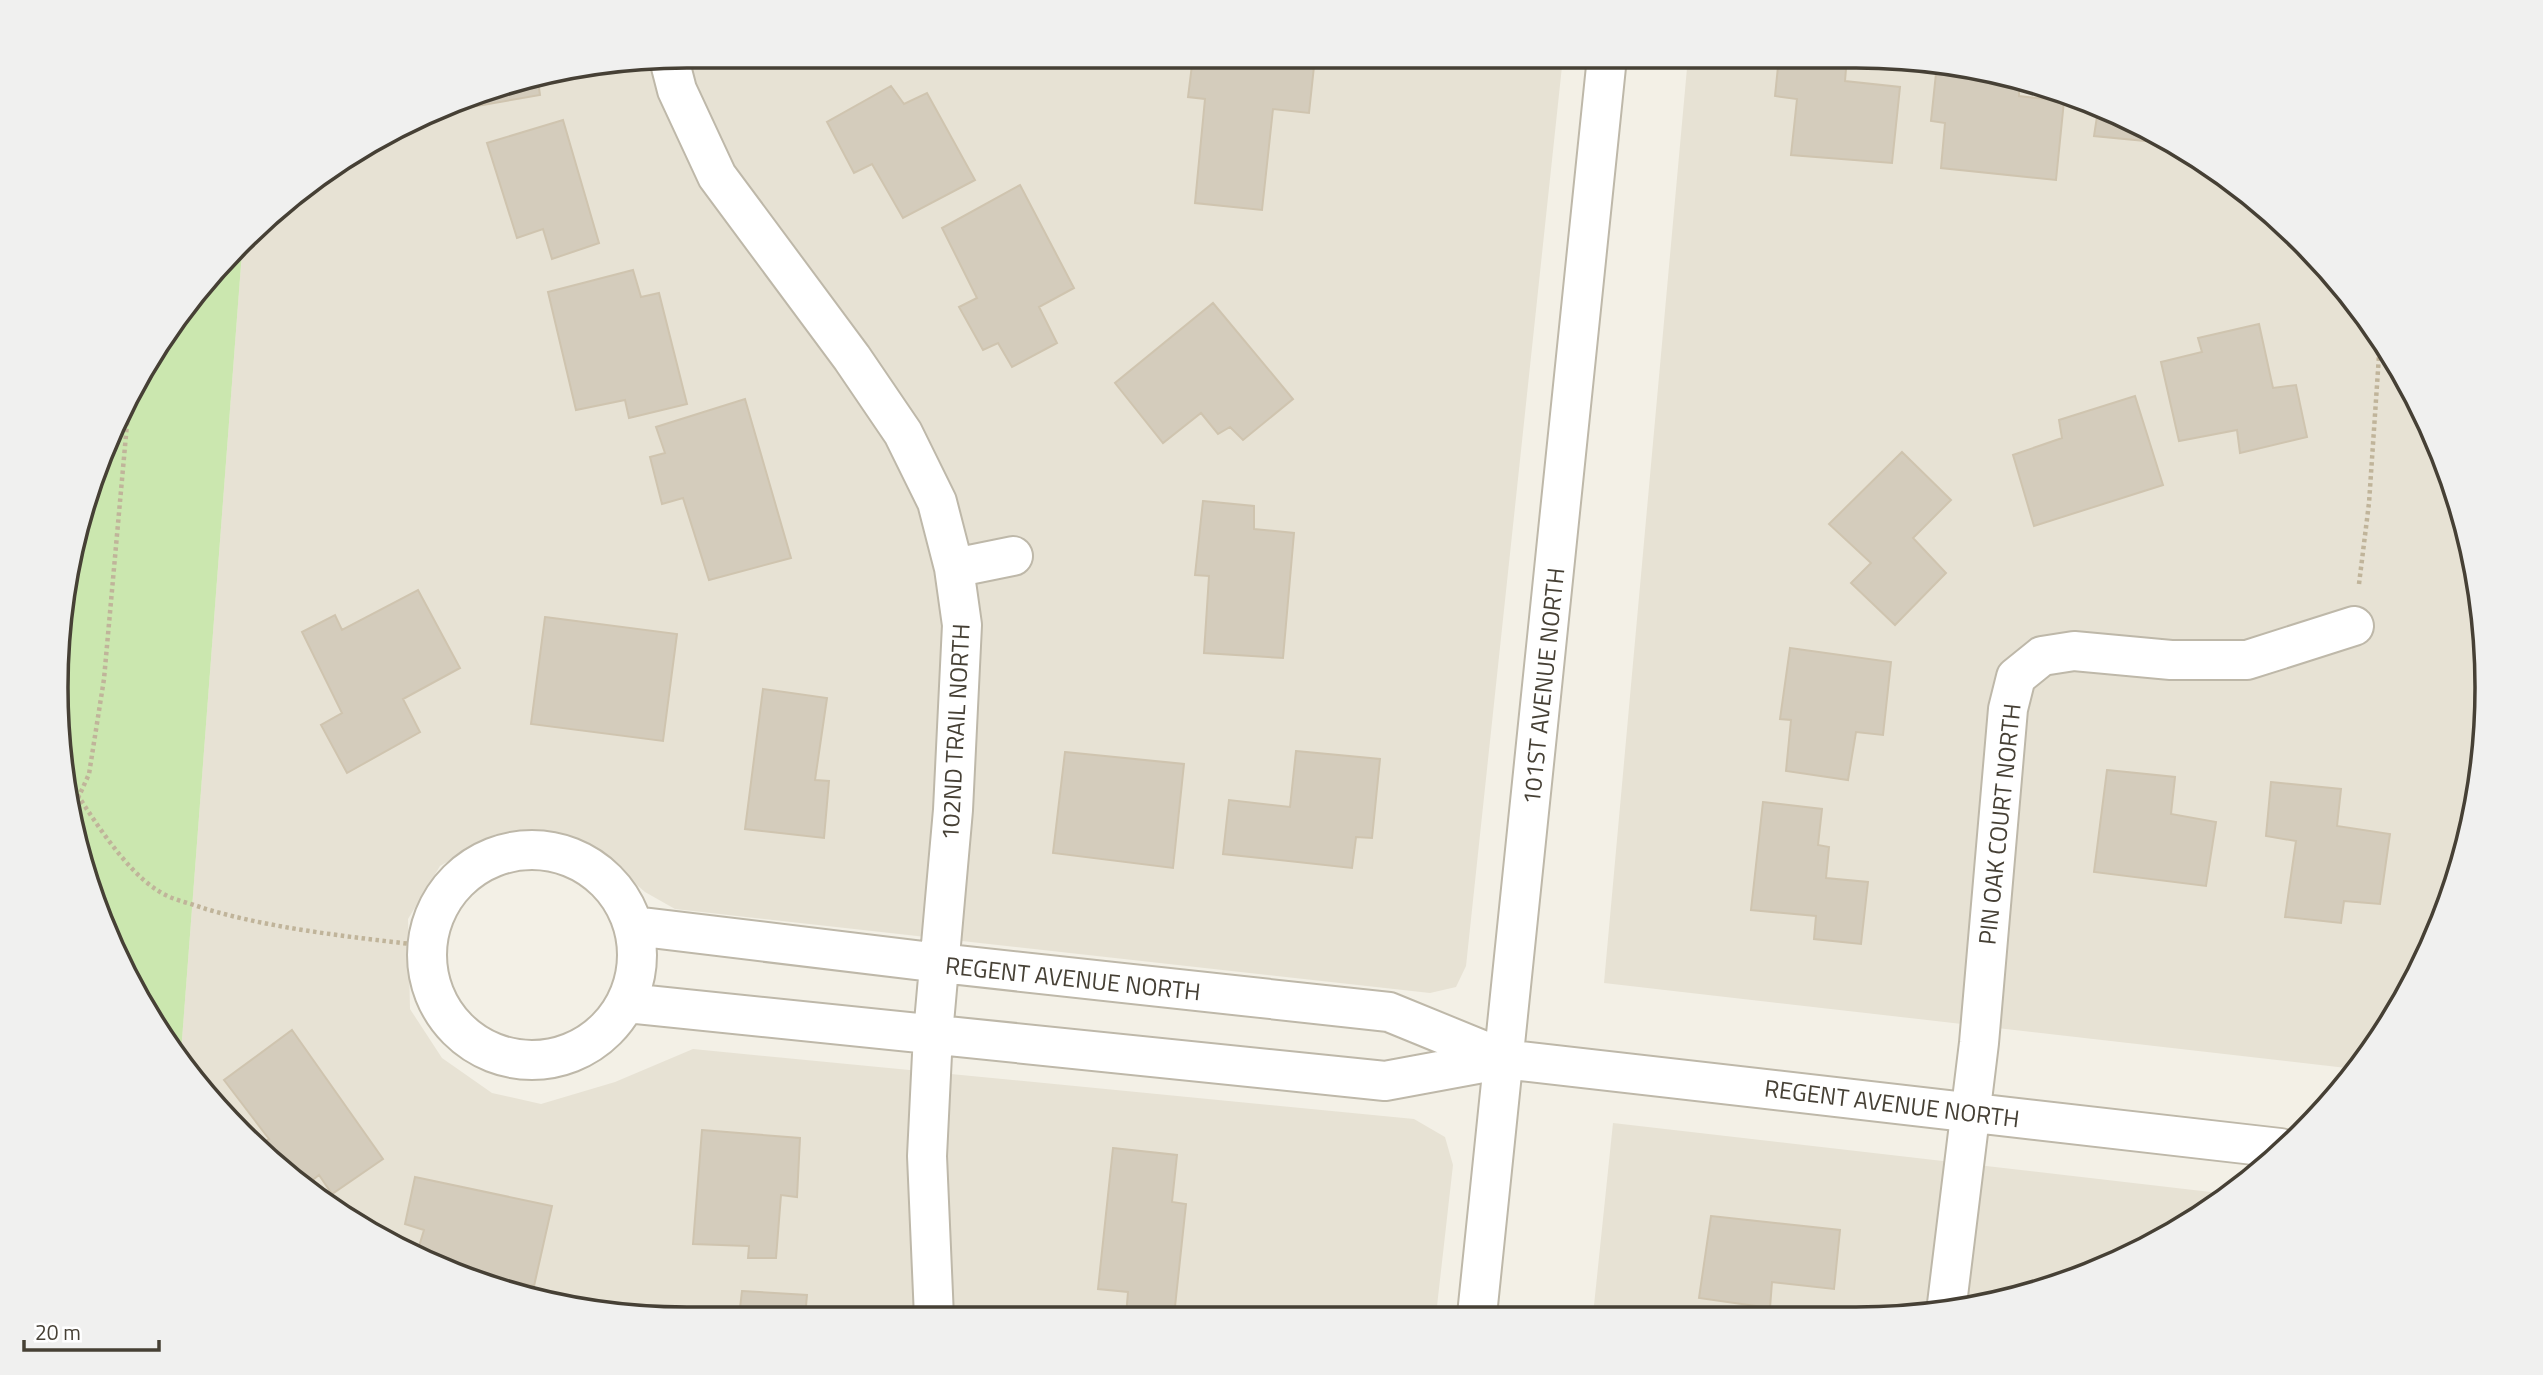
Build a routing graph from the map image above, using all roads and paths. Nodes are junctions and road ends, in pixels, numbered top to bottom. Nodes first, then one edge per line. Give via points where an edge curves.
1 (1606, 68) edge
2 (672, 69) edge
3 (2379, 357) edge
4 (127, 425) edge
5 (1013, 555) dead end
6 (954, 568) junction
7 (2354, 626) joint
8 (79, 798) joint
9 (634, 926) junction
10 (427, 946) junction
11 (940, 963) junction
12 (626, 1003) junction
13 (933, 1034) junction
14 (1504, 1059) junction
15 (1969, 1112) junction
16 (2270, 1147) edge
17 (1947, 1299) edge
18 (934, 1307) edge
19 (1478, 1307) edge

1 - 14 street, 101ST AVENUE NORTH
2 - 6 street, 102ND TRAIL NORTH via 717,176 903,433 937,502
3 - 7 path via 2369,503
4 - 8 path via 104,678 89,774
5 - 6 street
6 - 11 street, 102ND TRAIL NORTH via 962,625
7 - 15 street, PIN OAK COURT NORTH via 2246,660 2171,660 2074,651 2042,656 2016,677 2008,709
8 - 10 path via 114,847 168,897 259,922
9 - 10 street via 615,888 583,861 543,848 501,852 464,872 437,905
9 - 11 street, REGENT AVENUE NORTH
9 - 12 street via 637,965
10 - 12 street via 430,987 450,1023 483,1050 523,1061 564,1057 601,1036
11 - 13 street, 102ND TRAIL NORTH
11 - 14 street, REGENT AVENUE NORTH via 1389,1013
12 - 13 street, REGENT AVENUE NORTH
13 - 14 street, REGENT AVENUE NORTH via 1385,1081
13 - 18 street, 102ND TRAIL NORTH via 927,1156
14 - 15 street, REGENT AVENUE NORTH
14 - 19 street, 101ST AVENUE NORTH
15 - 16 street, REGENT AVENUE NORTH
15 - 17 street, PIN OAK COURT NORTH

